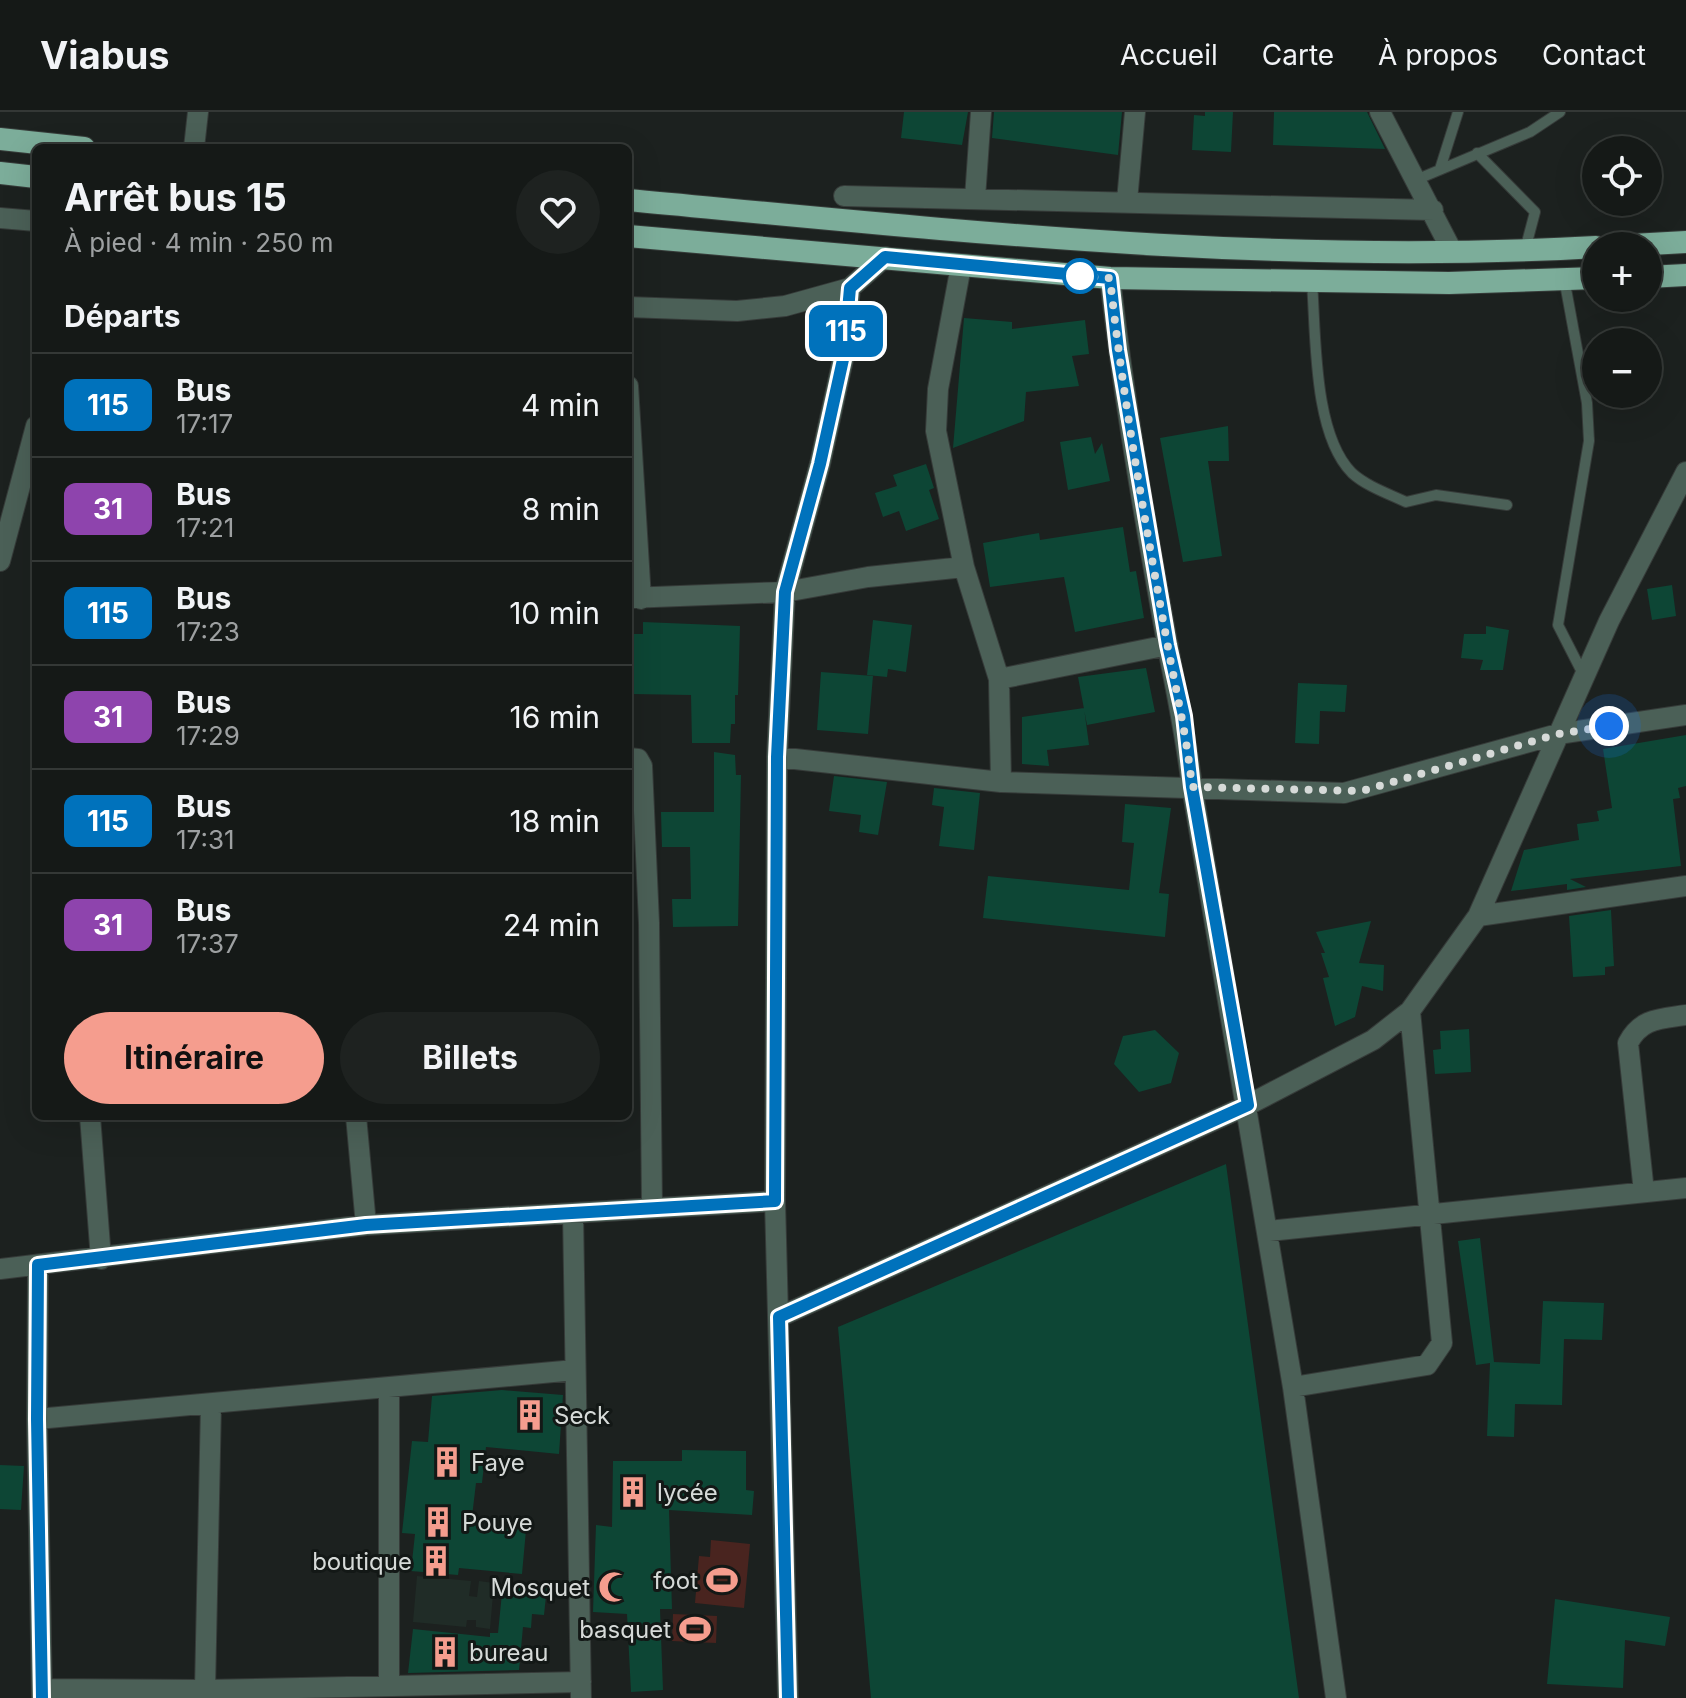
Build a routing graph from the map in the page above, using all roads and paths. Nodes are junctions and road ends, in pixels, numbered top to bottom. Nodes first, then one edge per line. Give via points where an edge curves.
1 (198, 112) edge
2 (981, 112) edge
3 (1135, 112) edge
4 (1380, 112) edge
5 (1458, 112) edge
6 (1560, 112) edge
7 (0, 139) edge
8 (47, 144) edge
9 (194, 144) edge
10 (1477, 153) junction
11 (1440, 169) junction
12 (0, 173) edge
13 (32, 177) edge
14 (1418, 179) junction
15 (844, 196) dead end
16 (975, 198) junction
17 (632, 200) edge
18 (1127, 201) junction
19 (1433, 210) junction
20 (0, 218) edge
21 (32, 221) edge
22 (632, 236) edge
23 (1686, 242) edge
24 (1662, 243) edge
25 (1582, 248) edge
26 (1524, 250) junction
27 (1452, 251) junction
28 (885, 257) junction
29 (961, 266) junction
30 (1686, 275) edge
31 (1662, 276) edge
32 (1110, 278) junction
33 (1564, 278) junction
34 (1582, 278) edge
35 (1312, 282) junction
36 (850, 288) junction
37 (632, 307) edge
38 (32, 441) edge
39 (1686, 472) edge
40 (1507, 505) dead end
41 (632, 528) edge
42 (0, 561) edge
43 (964, 567) junction
44 (785, 592) junction
45 (634, 599) edge
46 (1168, 645) junction
47 (1584, 676) junction
48 (999, 679) junction
49 (1686, 715) edge
50 (1558, 734) junction
51 (777, 757) junction
52 (632, 758) edge
53 (1001, 782) junction
54 (1192, 787) junction
55 (1686, 886) edge
56 (1478, 916) junction
57 (1410, 1011) junction
58 (1686, 1015) edge
59 (1248, 1105) junction
60 (90, 1120) edge
61 (356, 1120) edge
62 (1686, 1188) edge
63 (1644, 1192) junction
64 (775, 1201) junction
65 (652, 1206) junction
66 (573, 1213) junction
67 (1432, 1213) junction
68 (366, 1225) junction
69 (1269, 1231) junction
70 (101, 1259) junction
71 (38, 1265) junction
72 (0, 1269) edge
73 (779, 1317) junction
74 (575, 1370) junction
75 (1293, 1387) junction
76 (389, 1389) junction
77 (211, 1404) junction
78 (37, 1419) junction
79 (389, 1686) junction
80 (205, 1690) junction
81 (581, 1690) edge
82 (42, 1693) edge
83 (788, 1698) edge
84 (1336, 1698) edge

1 - 9 street
2 - 16 street
3 - 18 street
4 - 14 street
5 - 11 lane
6 - 10 lane via 1530,132
7 - 8 highway
10 - 11 lane
10 - 26 lane via 1535,212
11 - 14 lane
12 - 13 highway
14 - 19 street
15 - 16 street
16 - 18 street
17 - 27 highway via 1081,242 1243,250
18 - 19 street
19 - 27 street
20 - 21 street
22 - 28 highway
23 - 24 highway
25 - 26 highway
26 - 27 highway
28 - 29 highway
28 - 36 street
29 - 32 highway
29 - 43 street via 938,389 936,431
30 - 31 highway
32 - 35 highway
32 - 46 street
33 - 34 highway
33 - 35 highway
33 - 47 lane via 1589,441 1558,625
35 - 40 lane via 1326,419 1335,448 1353,473 1406,502 1436,495
36 - 37 street via 773,308
36 - 44 street via 844,355
38 - 42 street
39 - 47 street
41 - 45 street
43 - 44 street
43 - 48 street
44 - 45 street
44 - 51 street
46 - 48 street
46 - 54 street
47 - 50 street
48 - 53 street
49 - 50 street
50 - 54 street via 1362,791
50 - 56 street
51 - 53 street
51 - 64 street
52 - 65 street via 642,766
53 - 54 street
54 - 59 street
55 - 56 street
56 - 57 street
57 - 59 street via 1373,1040
57 - 67 street
58 - 63 street via 1645,1022 1628,1043
59 - 69 street
59 - 73 street
60 - 70 street
61 - 68 street
62 - 63 street
63 - 67 street
64 - 65 street
64 - 73 street
65 - 66 street
66 - 68 street
66 - 74 street
67 - 69 street
67 - 75 street via 1442,1343 1436,1356 1427,1365
68 - 70 street
69 - 75 street
70 - 71 street
71 - 72 street
71 - 78 street
73 - 83 street
74 - 76 street
74 - 81 street
75 - 84 street
76 - 77 street
76 - 79 street
77 - 78 street
77 - 80 street
78 - 82 street
79 - 80 street
79 - 81 street
80 - 82 street

